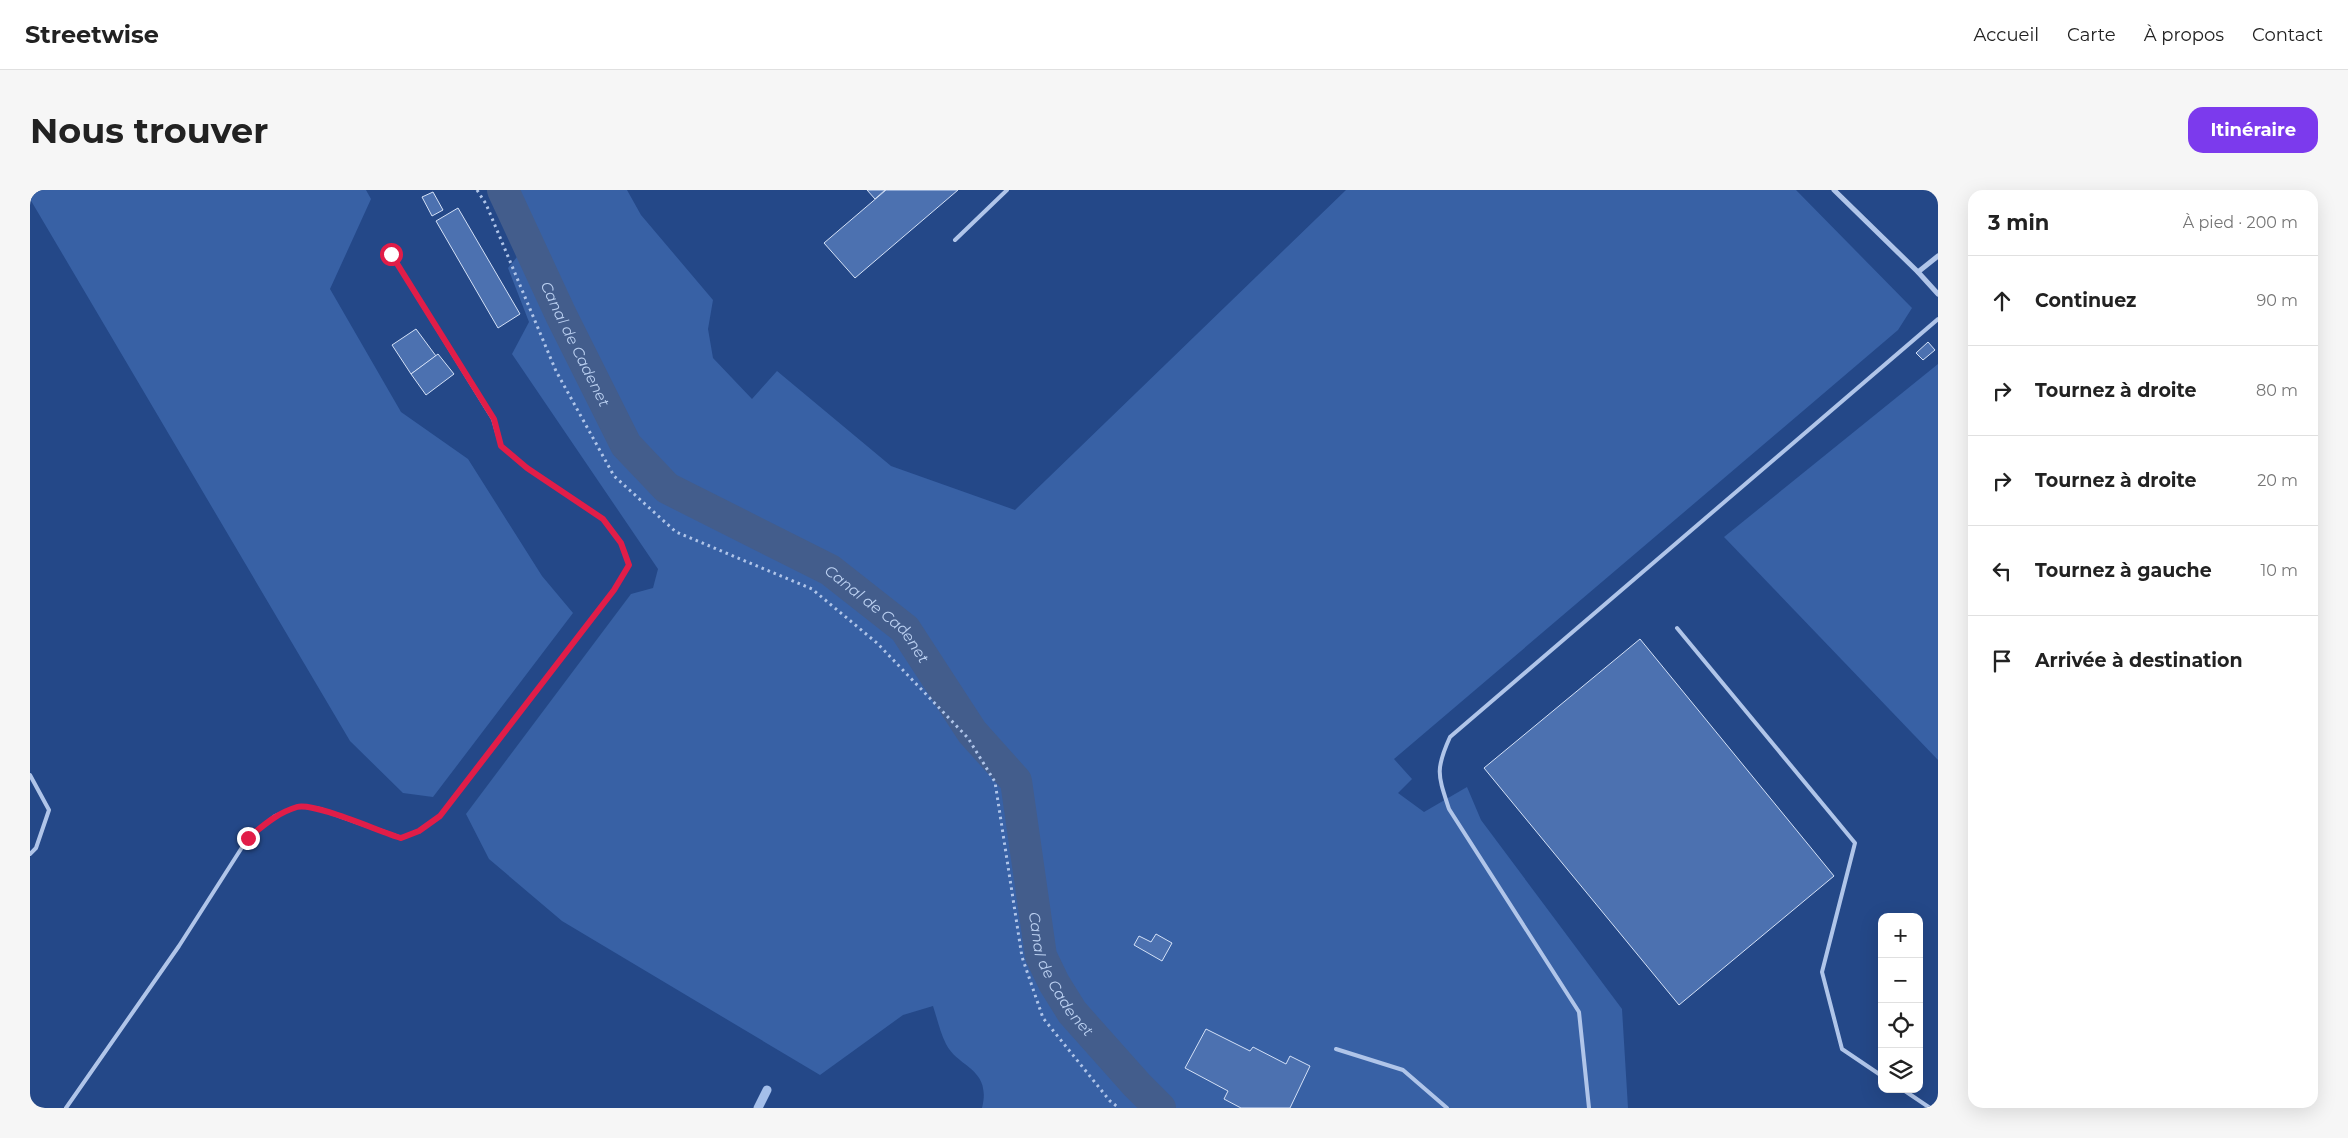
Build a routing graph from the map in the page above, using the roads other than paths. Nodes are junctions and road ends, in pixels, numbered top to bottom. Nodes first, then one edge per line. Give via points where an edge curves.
1 (1007, 190) edge
2 (1834, 190) edge
3 (955, 240) dead end
4 (391, 254) dead end
5 (1938, 256) edge
6 (1918, 272) junction
7 (1938, 294) edge
8 (1938, 318) edge
9 (1677, 628) dead end
10 (30, 775) edge
11 (30, 854) edge
12 (1336, 1049) dead end
13 (1878, 1073) edge
14 (1908, 1093) edge
15 (66, 1108) edge
16 (1447, 1108) edge
17 (1589, 1108) edge
18 (1930, 1108) edge

1 - 3 lane
2 - 6 street
4 - 15 lane via 494,419 501,446 527,468 603,519 621,543 629,565 614,590 440,816 419,831 401,838 320,809 299,806 274,816 248,838 179,946
5 - 6 street
6 - 7 street
8 - 17 lane via 1450,737 1439,760 1439,779 1449,809 1579,1012
9 - 13 lane via 1855,843 1822,972 1842,1049
10 - 11 lane via 49,810 36,848
12 - 16 lane via 1403,1070
14 - 18 lane

